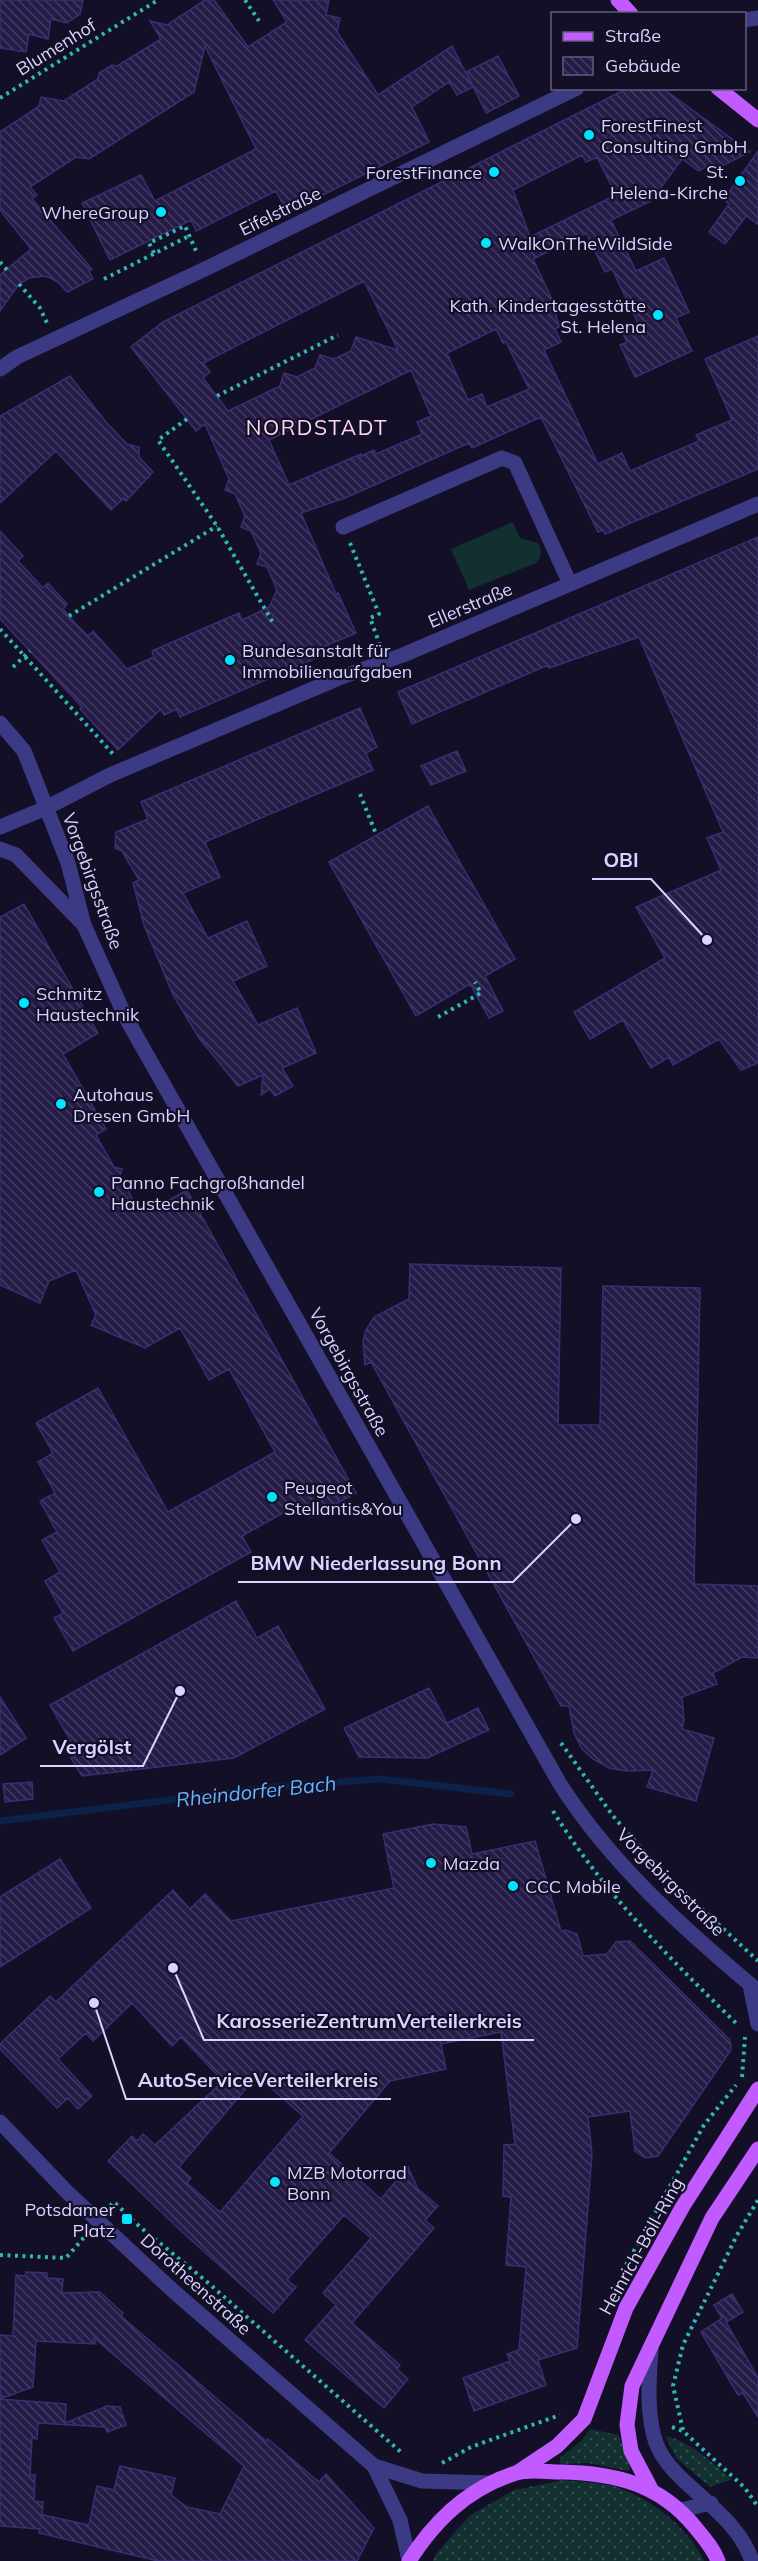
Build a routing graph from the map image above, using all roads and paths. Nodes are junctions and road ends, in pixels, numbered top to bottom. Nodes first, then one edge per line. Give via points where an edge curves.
1 (158, 0) edge
2 (245, 0) edge
3 (618, 0) edge
4 (629, 12) edge
5 (259, 21) dead end
6 (573, 90) edge
7 (720, 90) edge
8 (0, 98) edge
9 (758, 120) edge
10 (154, 254) junction
11 (0, 262) edge
12 (7, 270) dead end
13 (104, 279) dead end
14 (19, 284) dead end
15 (338, 335) dead end
16 (55, 340) junction
17 (0, 369) edge
18 (217, 396) dead end
19 (187, 419) dead end
20 (758, 504) edge
21 (217, 526) junction
22 (343, 527) joint
23 (570, 584) junction
24 (69, 616) dead end
25 (273, 623) dead end
26 (0, 628) edge
27 (374, 632) dead end
28 (30, 651) dead end
29 (25, 656) junction
30 (12, 668) dead end
31 (0, 723) edge
32 (126, 768) junction
33 (360, 794) dead end
34 (46, 808) junction
35 (0, 827) edge
36 (376, 834) dead end
37 (0, 849) edge
38 (84, 925) junction
39 (475, 982) dead end
40 (438, 1017) dead end
41 (559, 1740) dead end
42 (758, 1961) edge
43 (754, 1988) edge
44 (758, 2024) edge
45 (758, 2089) edge
46 (0, 2122) edge
47 (758, 2148) edge
48 (758, 2200) edge
49 (97, 2221) junction
50 (0, 2255) edge
51 (651, 2350) junction
52 (568, 2416) dead end
53 (660, 2426) junction
54 (683, 2431) junction
55 (408, 2458) dead end
56 (439, 2464) dead end
57 (374, 2466) junction
58 (518, 2472) junction
59 (491, 2483) junction
60 (651, 2489) junction
61 (711, 2503) junction
62 (758, 2507) edge
63 (681, 2510) junction
64 (409, 2560) edge
65 (718, 2561) edge
66 (752, 2561) edge

1 - 8 path, Blumenhof
2 - 5 path
3 - 4 main road
6 - 16 street, Eifelstraße
7 - 9 main road
10 - 10 path via 188,234 185,226 149,243
10 - 13 path
11 - 12 path
14 - 16 path via 40,308
15 - 18 path
16 - 17 street, Eifelstraße
19 - 21 path via 158,440
20 - 23 street, Ellerstraße
21 - 24 path
21 - 25 path
22 - 23 street via 502,458 515,463
22 - 27 path via 379,614 370,618
23 - 32 street, Ellerstraße
26 - 29 path
28 - 29 path
29 - 30 path
29 - 32 path
31 - 34 street, Vorgebirgsstraße via 24,751
32 - 34 street, Ellerstraße
33 - 36 path
34 - 35 street, Ellerstraße
34 - 38 street, Vorgebirgsstraße via 68,863
37 - 38 street via 16,855
38 - 43 street, Vorgebirgsstraße via 126,1018 577,1811 650,1893
39 - 40 path via 481,993
41 - 42 path via 613,1816 661,1871
43 - 44 street, Vorgebirgsstraße
45 - 58 main road, Heinrich-Böll-Ring via 683,2206 626,2308 584,2419 557,2446
46 - 49 street, Dorotheenstraße
47 - 51 main road via 712,2218
48 - 54 path via 683,2345 672,2386
49 - 50 path via 66,2258
49 - 55 path via 114,2202
49 - 57 street, Dorotheenstraße
51 - 53 street via 648,2389
51 - 60 main road via 632,2386 627,2425 631,2451
52 - 56 path via 471,2447
53 - 54 path
53 - 61 street via 657,2443 666,2460
54 - 62 path via 745,2488
57 - 59 street, Dorotheenstraße via 422,2481
57 - 64 street, Dorotheenstraße via 400,2520
58 - 59 main road
58 - 60 main road via 585,2472
59 - 64 main road via 458,2502 433,2526
60 - 63 main road
61 - 63 street
61 - 66 street via 734,2529
63 - 65 main road

